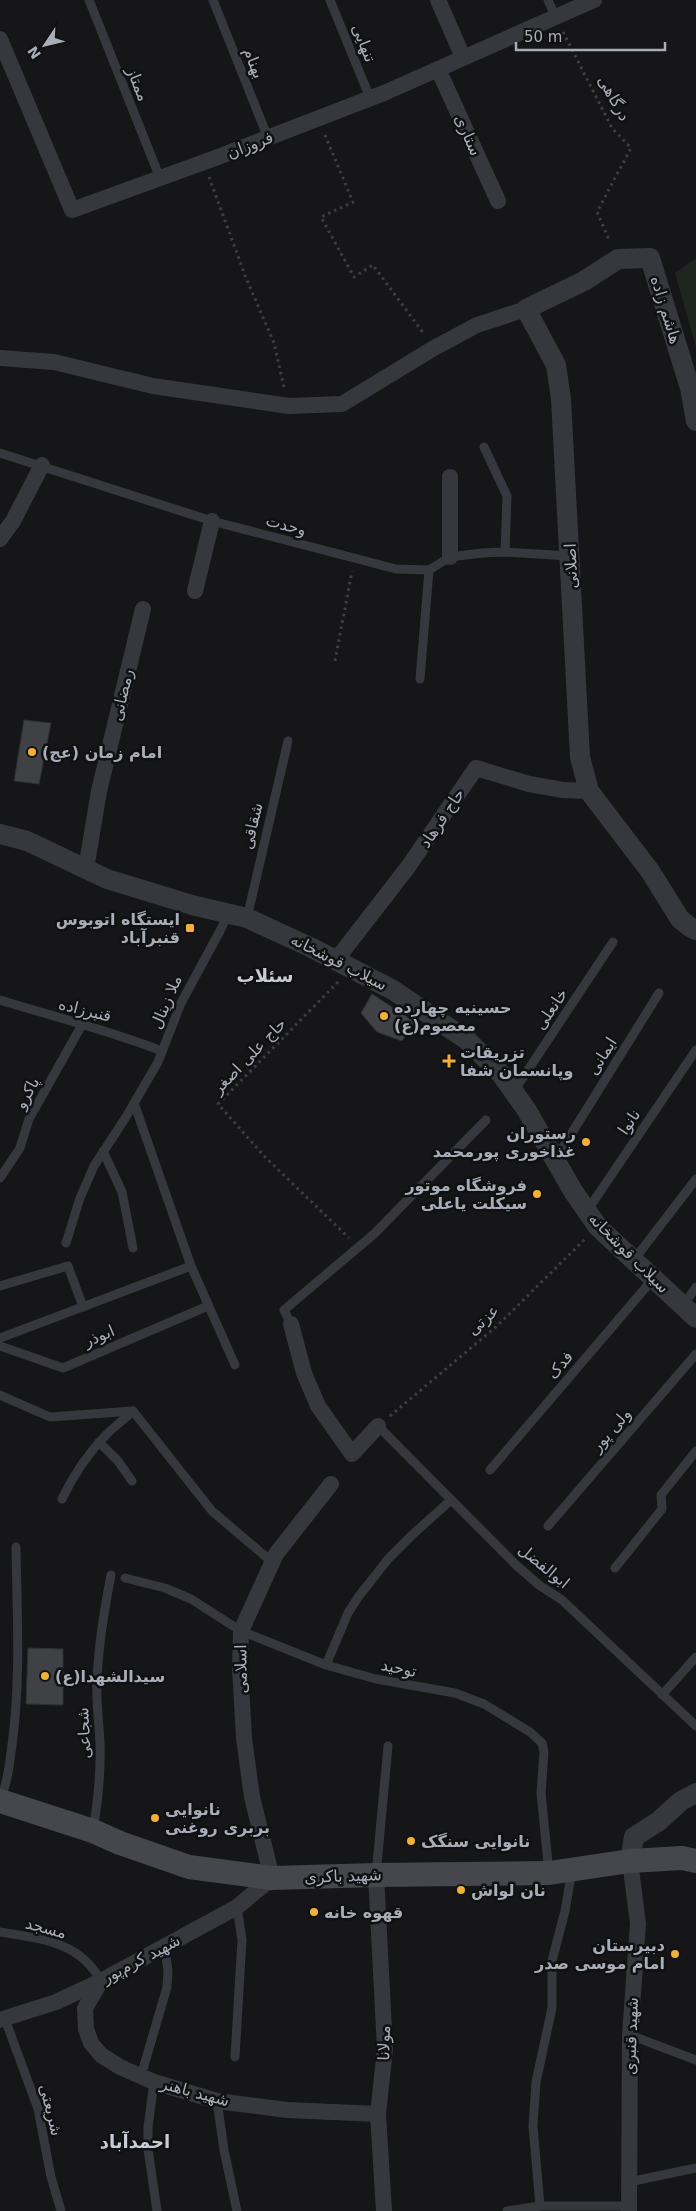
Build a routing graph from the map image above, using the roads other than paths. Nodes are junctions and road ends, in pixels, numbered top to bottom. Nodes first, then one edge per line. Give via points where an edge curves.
1 (88, 0) edge
2 (213, 0) edge
3 (330, 0) edge
4 (438, 0) edge
5 (548, 0) edge
6 (594, 0) edge
7 (554, 16) junction
8 (0, 39) edge
9 (463, 57) junction
10 (438, 68) junction
11 (370, 98) junction
12 (268, 138) junction
13 (160, 178) junction
14 (498, 201) dead end
15 (526, 309) junction
16 (0, 358) edge
17 (696, 421) edge
18 (484, 447) dead end
19 (0, 453) edge
20 (42, 465) junction
21 (450, 477) dead end
22 (212, 521) junction
23 (0, 539) edge
24 (505, 552) junction
25 (570, 556) junction
26 (450, 557) junction
27 (429, 570) junction
28 (195, 591) dead end
29 (143, 609) dead end
30 (420, 679) dead end
31 (288, 741) dead end
32 (589, 791) junction
33 (0, 834) edge
34 (86, 869) junction
35 (237, 916) junction
36 (696, 930) edge
37 (613, 942) dead end
38 (344, 964) junction
39 (659, 993) dead end
40 (0, 1000) edge
41 (83, 1024) junction
42 (696, 1050) edge
43 (162, 1051) junction
44 (514, 1091) junction
45 (134, 1103) junction
46 (486, 1120) dead end
47 (103, 1151) junction
48 (555, 1160) junction
49 (0, 1178) edge
50 (696, 1179) edge
51 (592, 1219) junction
52 (66, 1243) dead end
53 (133, 1248) dead end
54 (633, 1261) junction
55 (191, 1266) junction
56 (653, 1279) junction
57 (0, 1286) edge
58 (696, 1287) edge
59 (208, 1306) junction
60 (83, 1307) junction
61 (689, 1312) edge
62 (291, 1324) joint
63 (0, 1338) edge
64 (0, 1346) edge
65 (696, 1354) edge
66 (234, 1365) dead end
67 (0, 1395) edge
68 (133, 1411) junction
69 (378, 1426) joint
70 (99, 1442) junction
71 (696, 1451) edge
72 (490, 1470) dead end
73 (132, 1480) dead end
74 (331, 1484) dead end
75 (62, 1499) dead end
76 (451, 1500) junction
77 (548, 1526) dead end
78 (16, 1547) dead end
79 (272, 1562) junction
80 (615, 1568) dead end
81 (111, 1575) dead end
82 (125, 1578) dead end
83 (241, 1631) junction
84 (696, 1657) edge
85 (326, 1665) junction
86 (662, 1696) junction
87 (696, 1726) edge
88 (388, 1746) dead end
89 (696, 1793) edge
90 (0, 1801) edge
91 (93, 1831) junction
92 (630, 1861) junction
93 (696, 1861) edge
94 (561, 1872) junction
95 (376, 1875) junction
96 (272, 1878) junction
97 (236, 1907) junction
98 (0, 1932) edge
99 (164, 1946) junction
100 (101, 1981) junction
101 (2, 2019) edge
102 (630, 2035) junction
103 (236, 2057) dead end
104 (696, 2060) edge
105 (148, 2079) junction
106 (217, 2100) junction
107 (378, 2114) junction
108 (696, 2168) edge
109 (629, 2182) junction
110 (540, 2206) junction
111 (629, 2208) edge
112 (61, 2211) edge
113 (154, 2211) edge
114 (237, 2211) edge
115 (384, 2211) edge
116 (507, 2211) edge

1 - 13 lane, ممتاز
2 - 12 lane, بهنام
3 - 11 lane, تنهایی
4 - 9 street
5 - 7 lane
6 - 7 street, فروزان
7 - 9 street, فروزان
8 - 13 street, فروزان via 72,210
9 - 10 street, فروزان
10 - 11 street, فروزان
10 - 14 street, ستاری
11 - 12 street, فروزان
12 - 13 street, فروزان
15 - 16 street via 477,325 342,404 288,406 153,386 54,362
15 - 17 street, هاشم زاده via 584,281 618,259 650,258 690,388
15 - 25 street, اصلانی via 556,365 562,399
18 - 24 lane via 508,496
19 - 20 lane, وحدت
20 - 22 lane, وحدت
20 - 23 street
21 - 26 street
22 - 27 lane, وحدت via 396,569
22 - 28 street
24 - 25 lane
24 - 26 lane
25 - 32 street, اصلانی via 580,757
26 - 27 lane
27 - 30 lane
29 - 34 street, رمضانی via 99,791
31 - 35 lane, شقاقی
32 - 36 street, اصلانی via 650,871 680,918
32 - 38 street, حاج فرهاد via 529,784 476,768
33 - 34 street, سیلاب قوشخانه via 27,841
34 - 35 street, سیلاب قوشخانه via 108,879
35 - 38 street, سیلاب قوشخانه
35 - 43 lane, ملا زینال via 220,931 180,1003
37 - 44 lane, خانعلی
38 - 44 street, سیلاب قوشخانه via 393,990 467,1040
39 - 48 lane, ایمانی
40 - 41 lane, قنبرزاده
41 - 43 lane, قنبرزاده
41 - 49 lane, پاکرو via 29,1119 20,1148
42 - 51 lane, نانوا
43 - 45 lane, ملا زینال
44 - 48 street, سیلاب قوشخانه
45 - 47 lane, ملا زینال
45 - 55 lane
46 - 62 lane via 374,1234 284,1310
47 - 52 lane, ملا زینال via 87,1181
47 - 53 lane via 122,1192
48 - 51 street, سیلاب قوشخانه
50 - 54 lane
51 - 54 street, سیلاب قوشخانه
54 - 56 street, سیلاب قوشخانه
55 - 59 lane
55 - 60 lane
56 - 61 street, سیلاب قوشخانه
56 - 72 lane, فدک
57 - 60 lane via 68,1266
58 - 61 lane
59 - 64 lane, ابوذر via 63,1368
59 - 66 lane
60 - 63 lane
62 - 69 street via 304,1373 318,1406 352,1454
65 - 77 lane, ولی پور
67 - 68 lane via 50,1416
68 - 70 lane
68 - 79 lane via 212,1511
69 - 76 lane, ابوالفضل
70 - 73 lane
70 - 75 lane via 73,1477
71 - 80 lane via 661,1495 662,1509
74 - 79 street, اسلامی
76 - 85 lane via 405,1541 359,1596 348,1613
76 - 86 lane, ابوالفضل via 539,1585 562,1600 621,1654
78 - 90 lane via 16,1710 8,1780
79 - 83 street, اسلامی
81 - 91 lane, شجاعی via 99,1653 97,1713 100,1768
82 - 83 lane, توحید via 165,1588 191,1599
83 - 85 lane, توحید
83 - 96 street, اسلامی via 244,1738 252,1797
84 - 86 lane
85 - 94 lane, توحید via 376,1679 455,1693 484,1704 530,1732 542,1743 544,1752 541,1793
86 - 87 lane, ابوالفضل
88 - 95 lane
89 - 92 street via 634,1837
90 - 91 main road, شهید باکری
91 - 96 main road, شهید باکری via 189,1867
92 - 93 main road, شهید باکری via 682,1858
92 - 94 main road, شهید باکری
92 - 102 street, شهید قنبری via 638,1924
94 - 95 main road, شهید باکری
94 - 110 lane via 565,1911 552,1961 552,2008 536,2082 533,2126
95 - 96 main road, شهید باکری
95 - 107 street, مولانا via 385,2049
96 - 97 street, شهید کرم‌پور
97 - 99 street, شهید کرم‌پور
97 - 103 lane via 242,1940
98 - 100 lane, مسجد via 63,1946 92,1966
99 - 100 street, شهید کرم‌پور
99 - 105 lane via 167,1987
100 - 101 street, شهید کرم‌پور via 56,2002
100 - 105 street, شهید باهنر via 85,2008 86,2029 91,2043 101,2055
101 - 112 lane, شریعتی via 38,2109
102 - 104 lane
102 - 109 street, شهید قنبری
105 - 106 street, شهید باهنر
105 - 113 lane via 148,2149
106 - 107 street, شهید باهنر via 287,2110
106 - 114 lane
107 - 115 street, مولانا
108 - 109 lane
109 - 111 street, شهید قنبری
110 - 111 lane
110 - 116 lane

